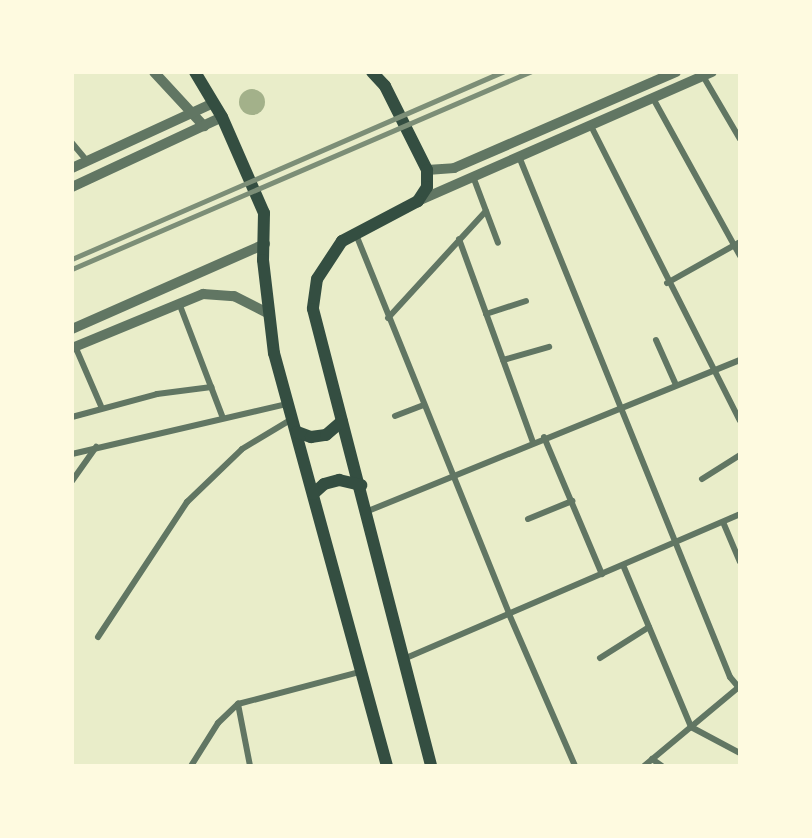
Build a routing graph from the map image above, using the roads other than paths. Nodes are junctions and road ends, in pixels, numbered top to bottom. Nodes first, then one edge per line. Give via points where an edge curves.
1 (154, 72) edge
2 (195, 72) edge
3 (372, 72) edge
4 (676, 72) edge
5 (708, 74) edge
6 (654, 100) junction
7 (213, 103) junction
8 (191, 113) junction
9 (222, 117) junction
10 (204, 126) junction
11 (592, 128) junction
12 (740, 139) edge
13 (72, 142) edge
14 (520, 159) junction
15 (87, 161) junction
16 (72, 168) edge
17 (426, 170) junction
18 (474, 179) junction
19 (72, 187) edge
20 (418, 201) junction
21 (486, 211) junction
22 (354, 232) junction
23 (459, 239) junction
24 (498, 243) dead end
25 (265, 244) junction
26 (737, 244) edge
27 (740, 256) edge
28 (667, 283) junction
29 (526, 301) dead end
30 (179, 303) junction
31 (268, 313) junction
32 (486, 314) junction
33 (388, 318) junction
34 (72, 329) edge
35 (656, 340) dead end
36 (74, 347) edge
37 (549, 347) dead end
38 (503, 360) junction
39 (740, 360) edge
40 (713, 370) junction
41 (676, 385) junction
42 (212, 387) junction
43 (287, 404) junction
44 (423, 405) junction
45 (101, 406) junction
46 (623, 407) junction
47 (395, 416) dead end
48 (72, 417) edge
49 (223, 418) junction
50 (292, 419) junction
51 (342, 421) junction
52 (740, 421) edge
53 (297, 432) junction
54 (544, 437) junction
55 (533, 441) junction
56 (96, 446) junction
57 (72, 454) edge
58 (740, 454) edge
59 (452, 476) junction
60 (702, 479) dead end
61 (72, 481) edge
62 (361, 485) junction
63 (313, 494) junction
64 (572, 501) junction
65 (368, 511) junction
66 (740, 514) edge
67 (528, 519) dead end
68 (723, 522) junction
69 (676, 542) junction
70 (740, 562) edge
71 (623, 565) junction
72 (602, 574) junction
73 (508, 614) junction
74 (649, 627) junction
75 (98, 637) dead end
76 (406, 658) junction
77 (600, 658) dead end
78 (364, 671) junction
79 (739, 688) edge
80 (238, 704) junction
81 (691, 727) junction
82 (740, 753) edge
83 (248, 757) junction
84 (652, 759) junction
85 (191, 766) edge
86 (242, 766) edge
87 (250, 766) edge
88 (387, 766) edge
89 (431, 766) edge
90 (575, 766) edge
91 (644, 766) edge
92 (662, 766) edge

1 - 8 street
2 - 7 main road
3 - 17 main road via 385,86
4 - 17 street via 454,168
5 - 6 street
5 - 12 street
6 - 11 street
6 - 26 street
7 - 8 street
7 - 9 main road
8 - 10 street
8 - 15 street
9 - 10 street
9 - 25 main road via 264,213
10 - 19 street
11 - 14 street
11 - 28 street
13 - 15 street
14 - 18 street
14 - 46 street
15 - 16 street
17 - 20 main road via 427,186
18 - 20 street
18 - 21 street
20 - 22 main road
21 - 23 street
21 - 24 street
22 - 33 street
22 - 51 main road via 332,252 314,294 315,324
23 - 32 street
23 - 33 street
25 - 31 main road
25 - 34 street
26 - 27 street
26 - 28 street
28 - 40 street
29 - 32 street
30 - 31 street via 203,294 222,294 247,300
30 - 36 street
30 - 42 street
31 - 43 main road
32 - 38 street
33 - 44 street
35 - 41 street
36 - 45 street
37 - 38 street
38 - 55 street
39 - 40 street
40 - 41 street
40 - 52 street
41 - 46 street
42 - 45 street
42 - 49 street
43 - 49 street
43 - 50 main road
44 - 47 street
44 - 59 street
45 - 48 street
46 - 54 street
46 - 69 street
49 - 56 street
50 - 53 main road
50 - 75 street via 242,449 187,502
51 - 53 main road via 326,435 311,437
51 - 62 main road
53 - 63 main road
54 - 55 street
54 - 64 street
55 - 59 street
56 - 57 street
56 - 61 street
58 - 60 street
59 - 65 street
59 - 73 street
62 - 63 main road via 347,480 331,481
62 - 65 main road
63 - 78 main road
64 - 67 street
64 - 72 street
65 - 76 main road
66 - 68 street
68 - 69 street
68 - 70 street
69 - 71 street
69 - 79 street
71 - 72 street
71 - 74 street
72 - 73 street
73 - 76 street
73 - 90 street
74 - 77 street
74 - 81 street
76 - 89 main road
78 - 80 street
78 - 88 main road
79 - 81 street
80 - 83 street
80 - 85 street via 218,723
81 - 82 street
81 - 84 street
83 - 86 street
83 - 87 street
84 - 91 street
84 - 92 street

